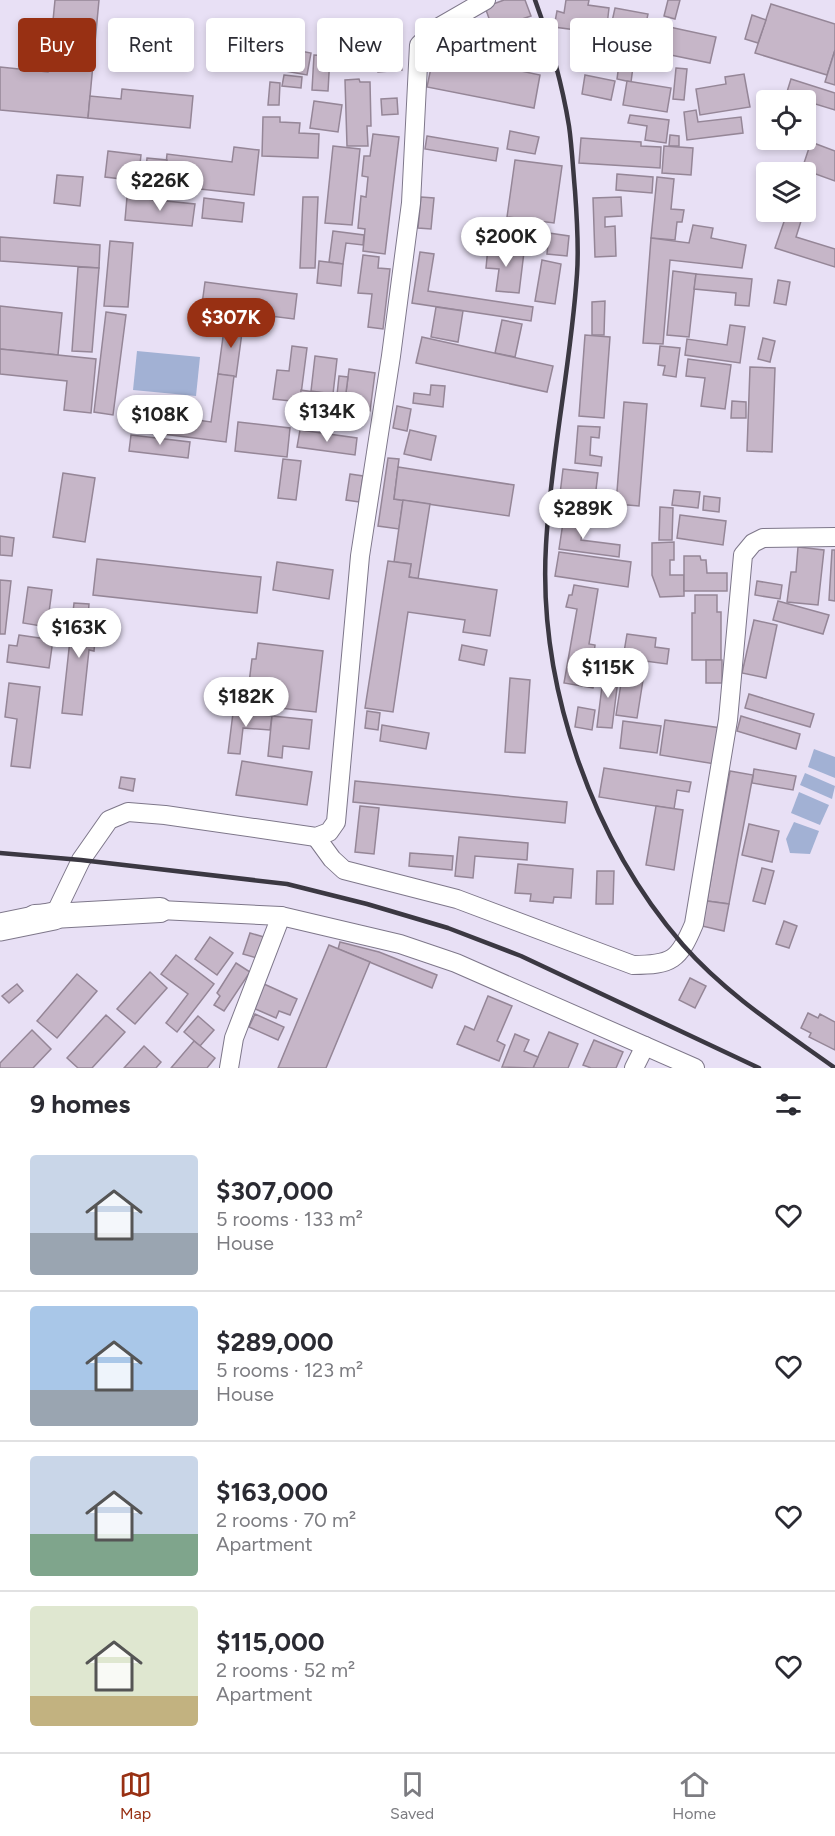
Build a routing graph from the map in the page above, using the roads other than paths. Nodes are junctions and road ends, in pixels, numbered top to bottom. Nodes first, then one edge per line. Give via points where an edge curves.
1 (486, 0) edge
2 (835, 537) edge
3 (316, 837) junction
4 (160, 910) joint
5 (54, 916) junction
6 (281, 916) junction
7 (0, 917) edge
8 (0, 927) edge
9 (645, 1046) junction
10 (229, 1068) edge
11 (634, 1068) edge
12 (695, 1068) edge

1 - 3 street via 434,30 419,45 411,203 360,556 336,822 329,832
2 - 3 street via 763,538 743,555 728,720 694,924 685,946 674,957 657,965 633,965 457,899 344,870
3 - 5 street via 128,812 109,820 81,860
4 - 5 main road
4 - 6 street
5 - 7 main road
5 - 8 highway
6 - 9 street via 400,944 456,963
6 - 10 street via 234,1038
9 - 11 street
9 - 12 street

